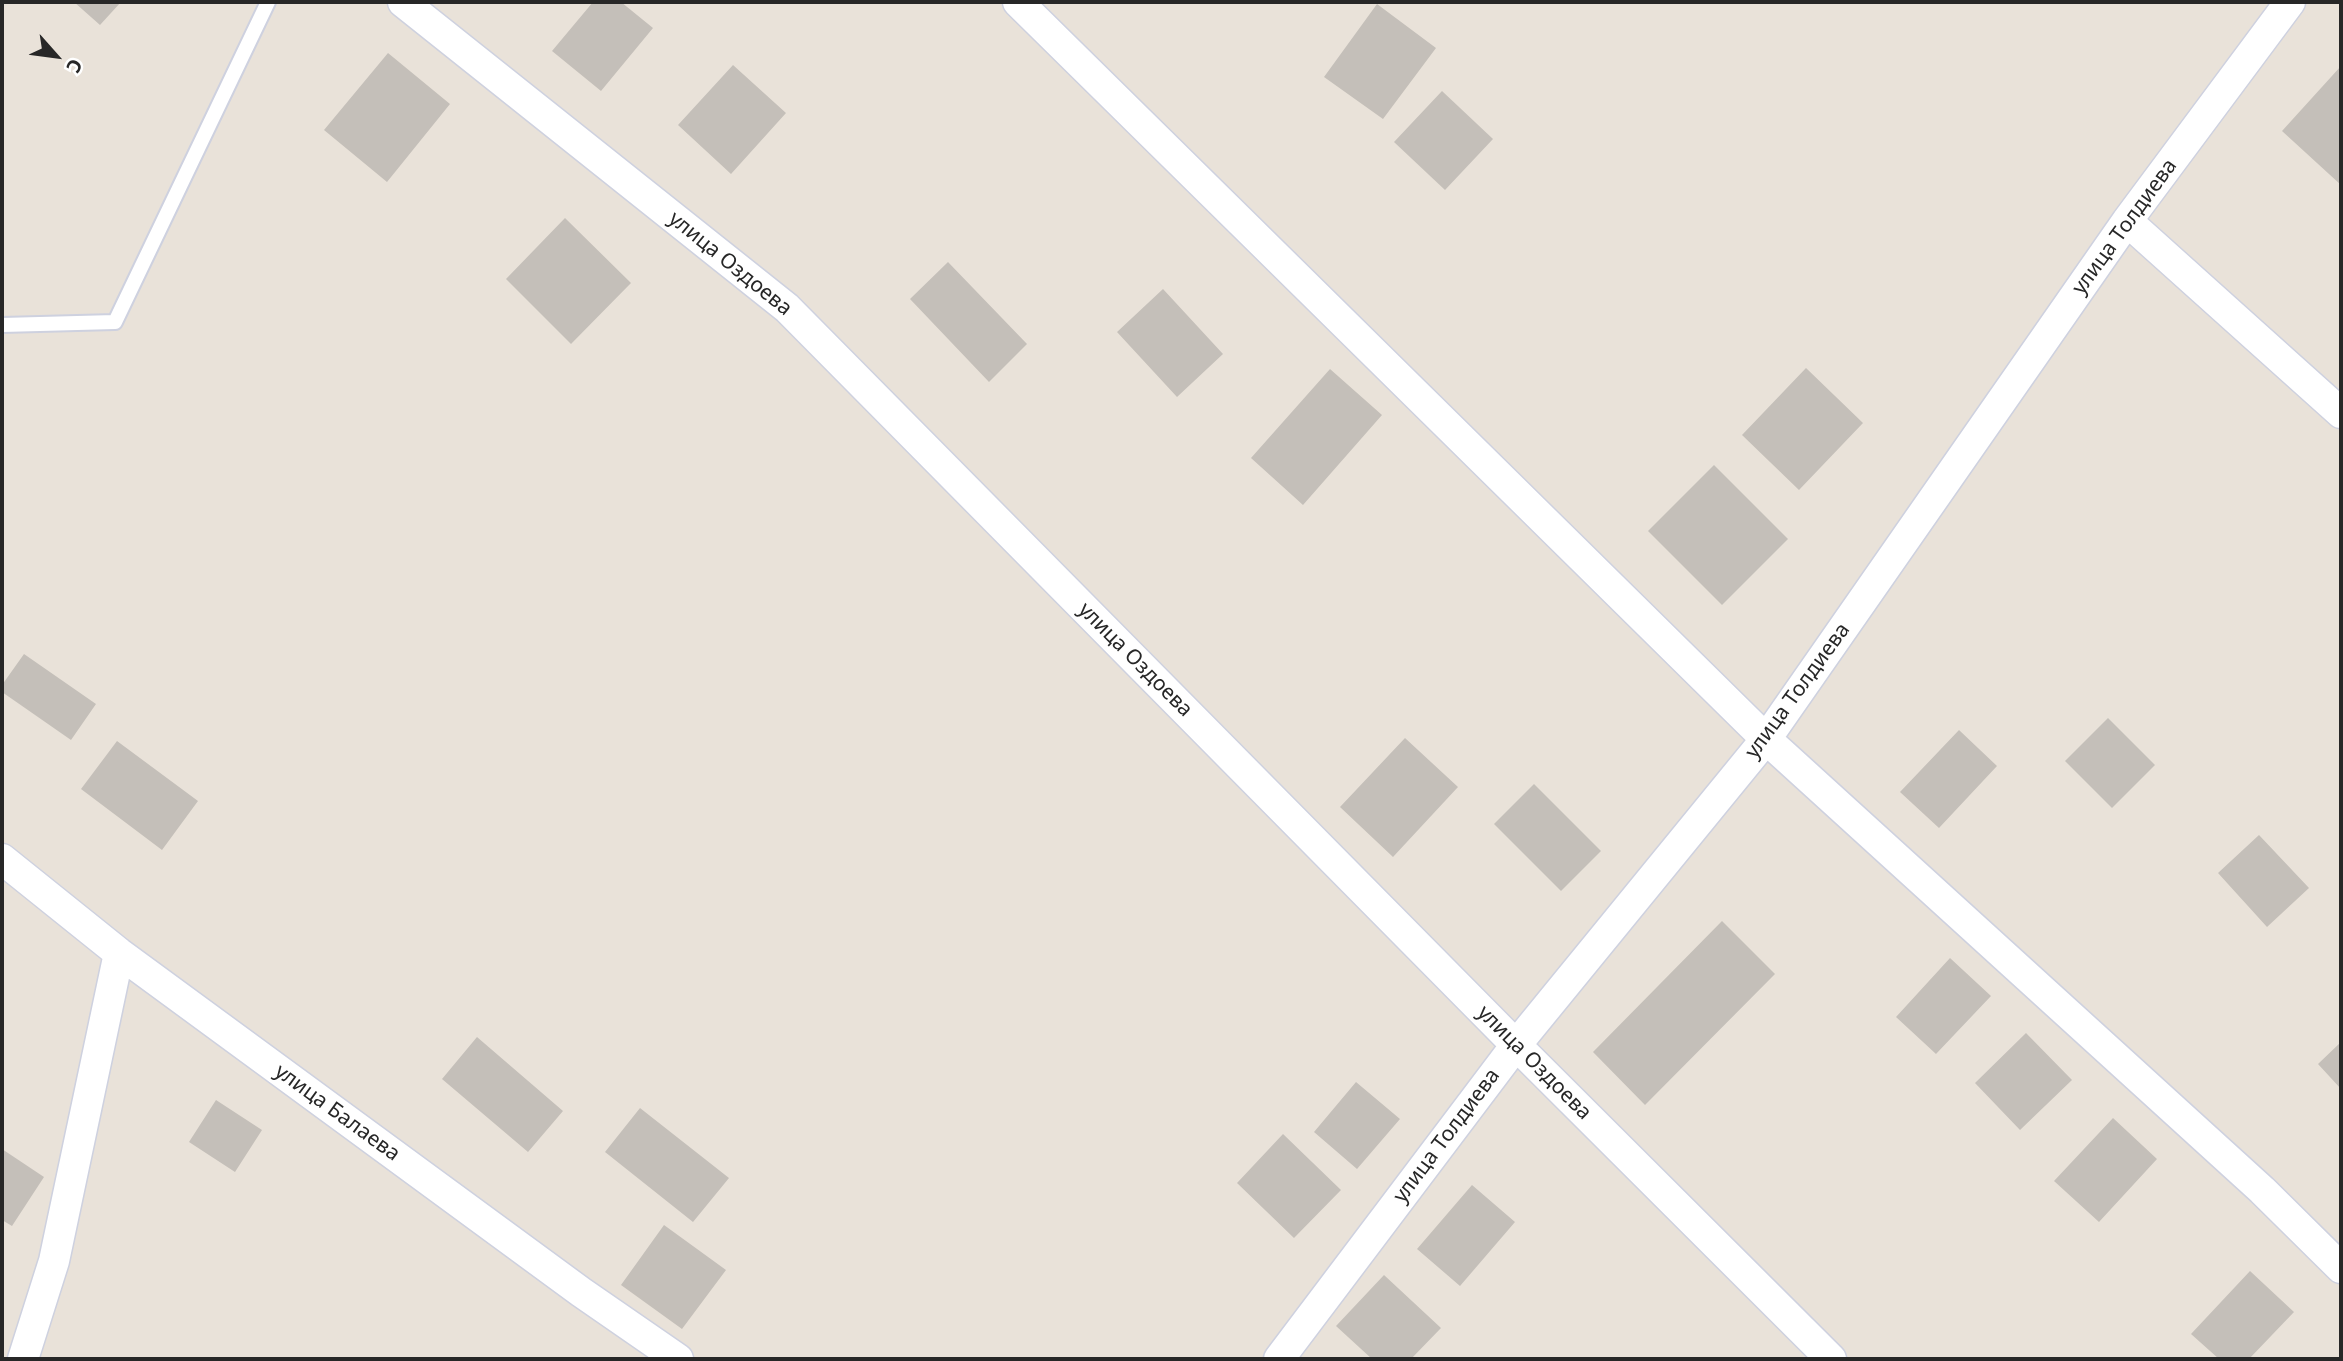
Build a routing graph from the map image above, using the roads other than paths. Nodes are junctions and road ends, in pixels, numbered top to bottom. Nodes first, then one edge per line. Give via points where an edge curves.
1 (268, 2) edge
2 (403, 2) edge
3 (1018, 2) edge
4 (2290, 2) edge
5 (2127, 221) junction
6 (2, 325) edge
7 (2341, 413) edge
8 (1766, 739) junction
9 (2, 859) edge
10 (120, 953) junction
11 (1516, 1045) junction
12 (2341, 1268) edge
13 (23, 1359) edge
14 (678, 1359) edge
15 (1279, 1359) edge
16 (1831, 1359) edge

1 - 6 lane via 115,322
2 - 11 street, улица Оздоева via 787,308
3 - 8 street
4 - 5 street, улица Толдиева
5 - 7 street
5 - 8 street, улица Толдиева
8 - 11 street, улица Толдиева
8 - 12 street via 2262,1190
9 - 10 street, улица Балаева
10 - 13 street via 54,1261
10 - 14 street, улица Балаева
11 - 15 street, улица Толдиева
11 - 16 street, улица Оздоева

